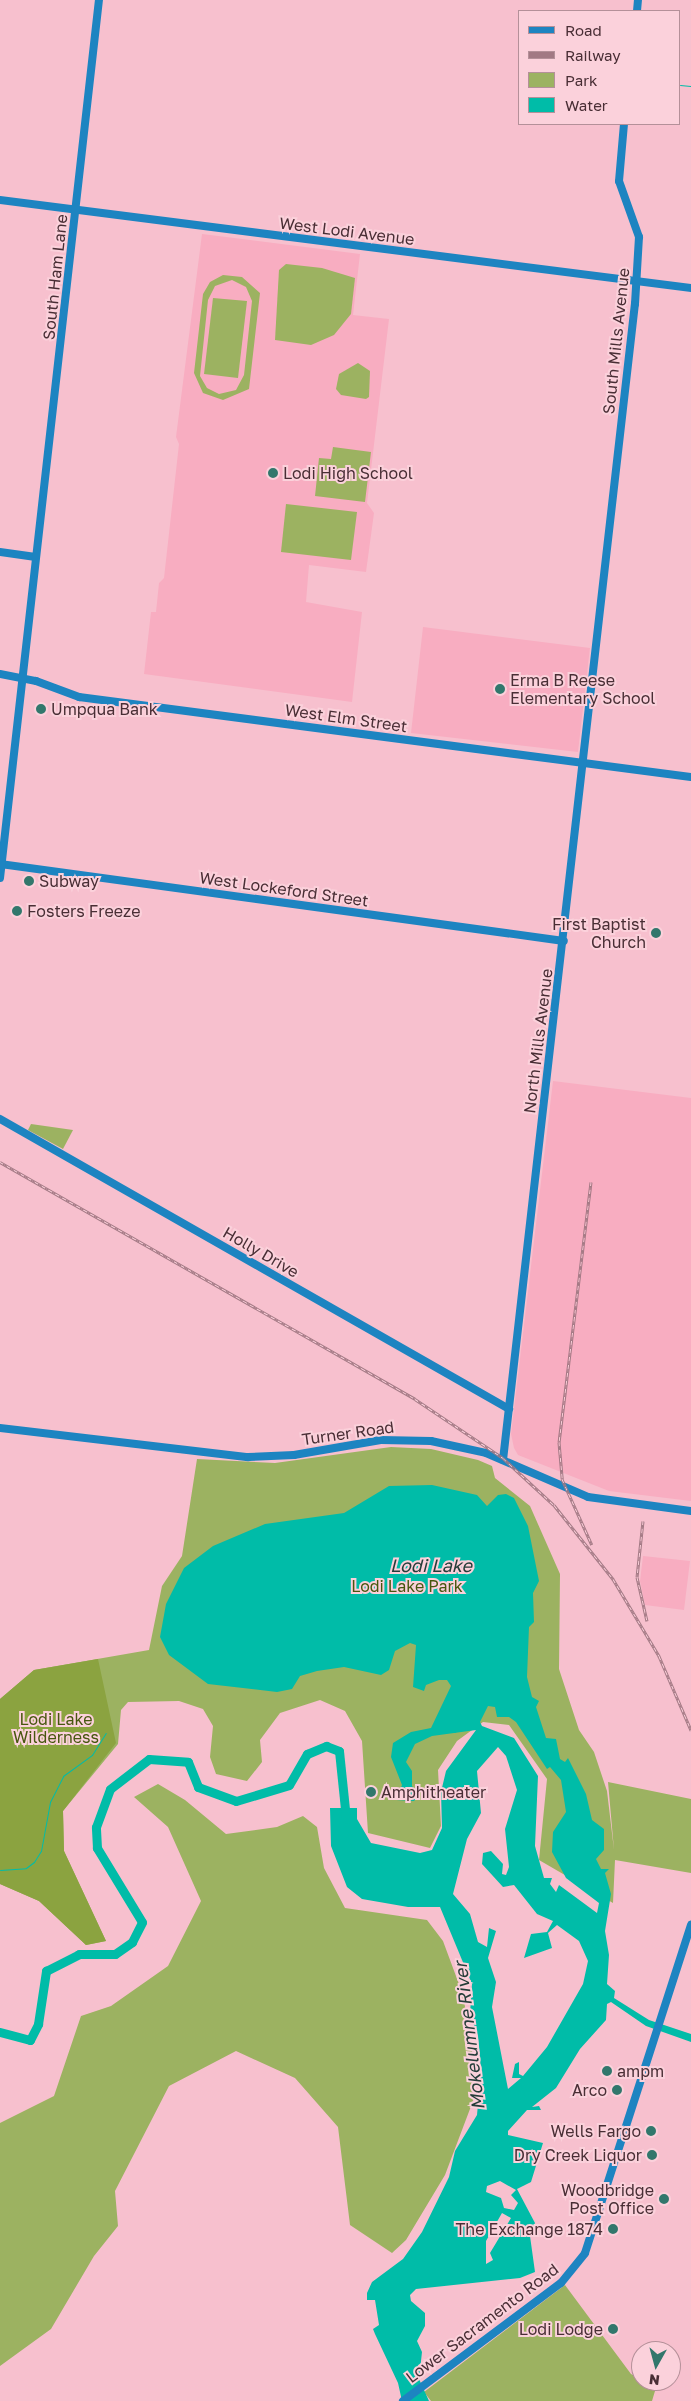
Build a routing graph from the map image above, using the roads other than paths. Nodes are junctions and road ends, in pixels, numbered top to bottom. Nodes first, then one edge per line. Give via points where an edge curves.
1 (99, 0) edge
2 (624, 125) edge
3 (0, 200) edge
4 (76, 211) junction
5 (636, 282) junction
6 (691, 288) edge
7 (0, 552) edge
8 (36, 557) junction
9 (605, 565) joint
10 (0, 674) edge
11 (22, 678) junction
12 (583, 764) junction
13 (691, 777) edge
14 (1, 864) edge
15 (0, 878) edge
16 (564, 941) junction
17 (0, 1119) edge
18 (509, 1409) junction
19 (0, 1428) edge
20 (503, 1460) junction
21 (691, 1511) edge
22 (691, 1925) edge
23 (402, 2401) edge

1 - 4 street, South Ham Lane
2 - 5 street, South Mills Avenue via 619,181 638,232
3 - 4 street, West Lodi Avenue
4 - 5 street, West Lodi Avenue
4 - 8 street, South Ham Lane
5 - 6 street, West Lodi Avenue
5 - 9 street, South Mills Avenue
7 - 8 street
8 - 11 street, South Ham Lane
9 - 12 street, North Mills Avenue
10 - 11 street, West Elm Street
11 - 12 street, West Elm Street via 79,696
11 - 14 street, South Ham Lane
12 - 13 street, West Elm Street
12 - 16 street, North Mills Avenue
14 - 15 street, South Ham Lane
14 - 16 street, West Lockeford Street
16 - 18 street, North Mills Avenue
17 - 18 street, Holly Drive
18 - 20 street, North Mills Avenue
19 - 20 street, Turner Road via 248,1457 294,1455 381,1440 415,1440 469,1448
20 - 21 street, Turner Road via 588,1497
22 - 23 street, Lower Sacramento Road via 585,2254 560,2283

